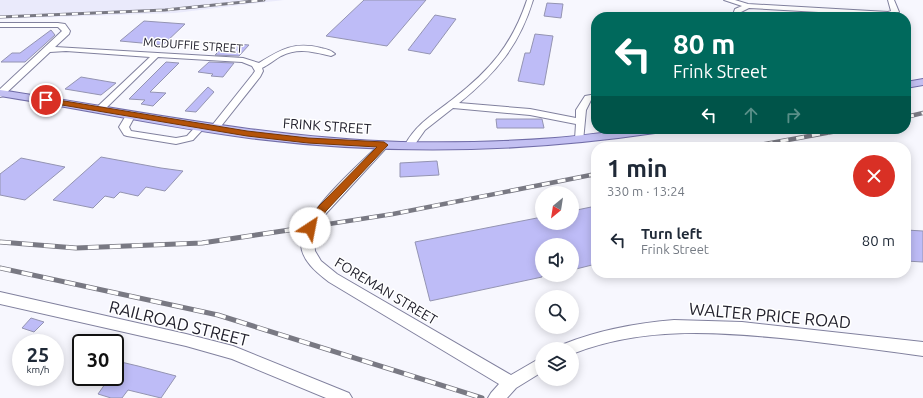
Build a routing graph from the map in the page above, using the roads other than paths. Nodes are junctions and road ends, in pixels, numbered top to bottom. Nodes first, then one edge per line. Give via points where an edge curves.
1 (530, 0) edge
2 (727, 0) edge
3 (891, 0) edge
4 (748, 6) junction
5 (738, 12) edge
6 (853, 12) edge
7 (895, 12) edge
8 (0, 25) edge
9 (49, 50) junction
10 (157, 54) junction
11 (331, 54) dead end
12 (258, 67) junction
13 (923, 82) edge
14 (911, 84) edge
15 (0, 94) edge
16 (591, 98) edge
17 (450, 105) junction
18 (100, 109) junction
19 (132, 114) junction
20 (580, 122) junction
21 (201, 126) junction
22 (215, 128) junction
23 (618, 134) edge
24 (580, 139) junction
25 (384, 145) junction
26 (410, 145) junction
27 (0, 298) edge
28 (579, 346) edge
29 (923, 350) edge
30 (535, 368) edge
31 (511, 382) junction
32 (344, 398) edge
33 (496, 398) edge

1 - 17 street via 510,50 488,74
2 - 4 street
3 - 7 street
4 - 5 street
4 - 6 street
8 - 9 street via 58,25 65,28 65,34
9 - 10 street, MCDUFFIE STREET
9 - 15 street
10 - 12 street, MCDUFFIE STREET via 243,60
10 - 18 street
11 - 12 street via 321,50 291,49
12 - 22 street, MCDUFFIE STREET via 257,75
13 - 14 main road
15 - 18 main road, FRINK STREET
16 - 20 street via 588,98 581,110
17 - 20 street via 530,112
17 - 26 street via 421,128
18 - 19 main road, FRINK STREET
19 - 21 main road, FRINK STREET
19 - 21 street via 124,127 127,133 176,141 190,138
20 - 24 street
21 - 22 main road, FRINK STREET
22 - 25 main road, FRINK STREET via 308,140
23 - 24 main road, FRINK STREET
24 - 26 main road, FRINK STREET via 521,144
25 - 26 main road, FRINK STREET
25 - 31 street, FOREMAN STREET via 317,216 306,242 312,258 317,266 333,278
27 - 32 street, RAILROAD STREET via 233,353
28 - 29 street, WALTER PRICE ROAD via 618,333 656,326 715,325
30 - 31 street
31 - 33 street

